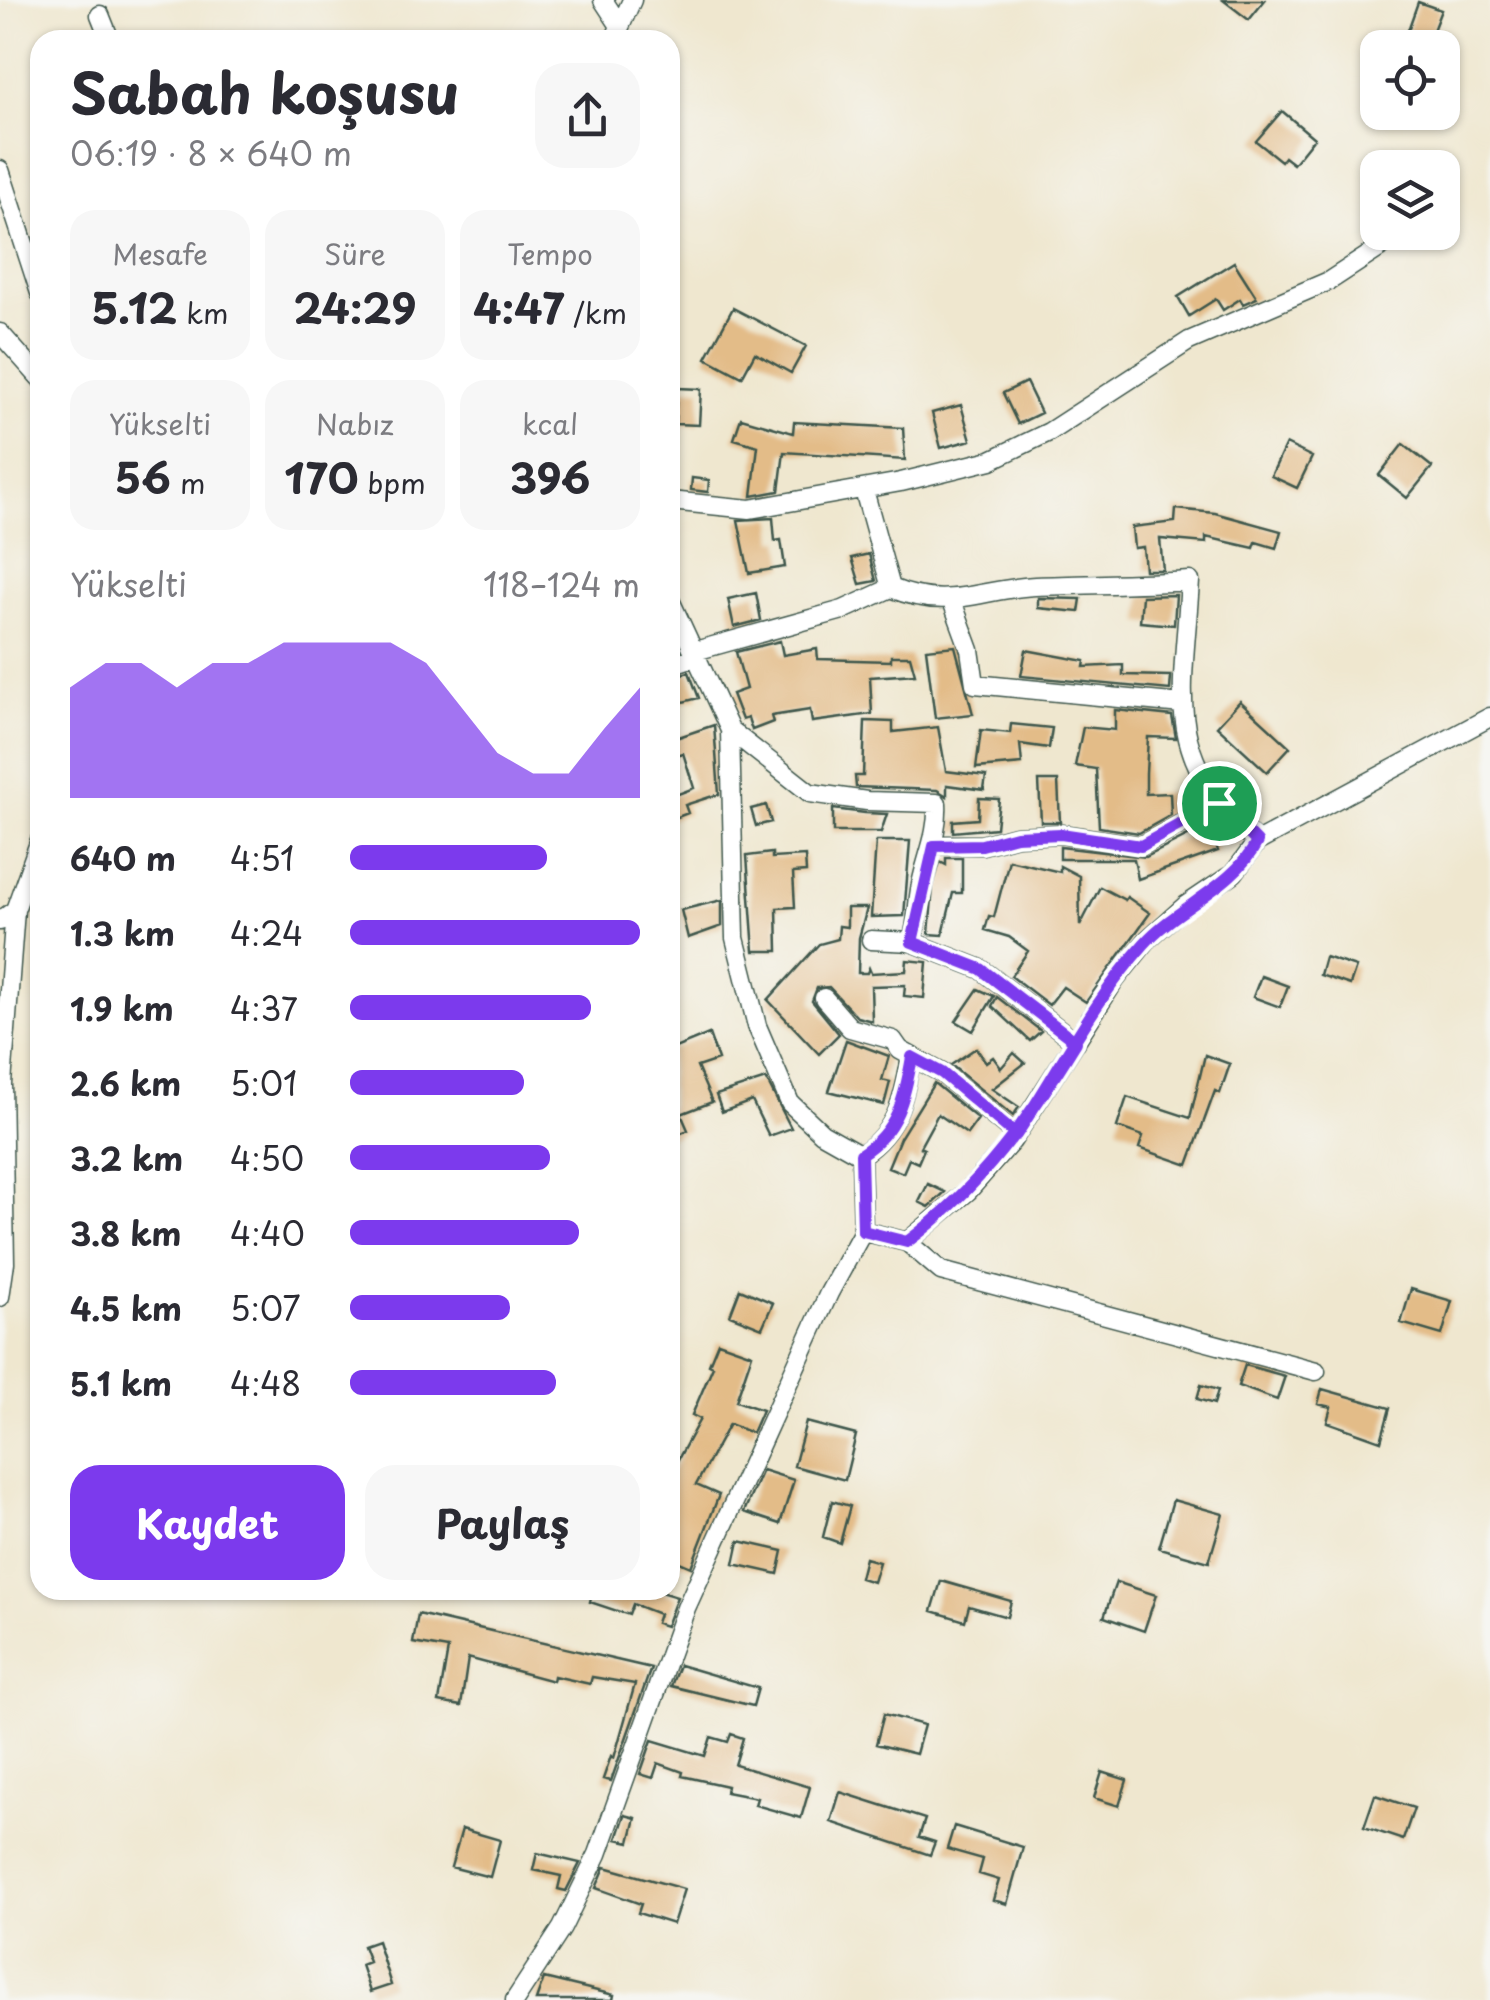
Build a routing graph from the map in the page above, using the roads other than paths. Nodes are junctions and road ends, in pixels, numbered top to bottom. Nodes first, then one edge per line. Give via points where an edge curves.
1 (603, 0) edge
2 (632, 0) edge
3 (100, 15) dead end
4 (106, 30) edge
5 (616, 30) edge
6 (618, 30) edge
7 (0, 170) edge
8 (1376, 250) edge
9 (30, 262) edge
10 (0, 333) edge
11 (30, 367) edge
12 (864, 490) junction
13 (680, 501) edge
14 (891, 588) junction
15 (952, 601) junction
16 (680, 621) edge
17 (696, 654) junction
18 (680, 661) edge
19 (1182, 704) junction
20 (1490, 717) edge
21 (730, 730) junction
22 (1219, 803) junction
23 (1257, 842) junction
24 (934, 846) junction
25 (30, 863) edge
26 (7, 916) edge
27 (871, 940) dead end
28 (912, 942) junction
29 (824, 998) dead end
30 (1076, 1042) junction
31 (912, 1057) junction
32 (1016, 1135) junction
33 (861, 1154) junction
34 (863, 1231) junction
35 (907, 1242) junction
36 (0, 1296) edge
37 (1316, 1371) dead end
38 (516, 2000) edge

1 - 5 street
2 - 6 street
3 - 4 street
7 - 9 street
8 - 12 street via 1329,281 1190,341 1019,448 962,470
10 - 11 street
12 - 13 street via 750,508
12 - 14 street
14 - 15 street
14 - 17 street via 843,610
15 - 19 street via 976,684
15 - 19 street via 1020,587 1190,581
16 - 17 street
17 - 18 street
17 - 21 street
19 - 22 street via 1187,748
20 - 23 street
21 - 24 street via 810,793 937,803
21 - 33 street via 733,908 747,997 790,1103 822,1133
22 - 23 street
22 - 24 street via 1141,846 1061,834
23 - 30 street via 1234,873 1148,939
24 - 28 street
25 - 26 street
26 - 36 street
27 - 28 street
28 - 30 street via 981,969
29 - 31 street via 850,1028 894,1040
30 - 32 street
31 - 32 street via 942,1073
31 - 33 street via 897,1117 884,1138
32 - 35 street via 968,1191
33 - 34 street
34 - 35 street
34 - 38 street via 686,1608 598,1854
35 - 37 street via 941,1270

